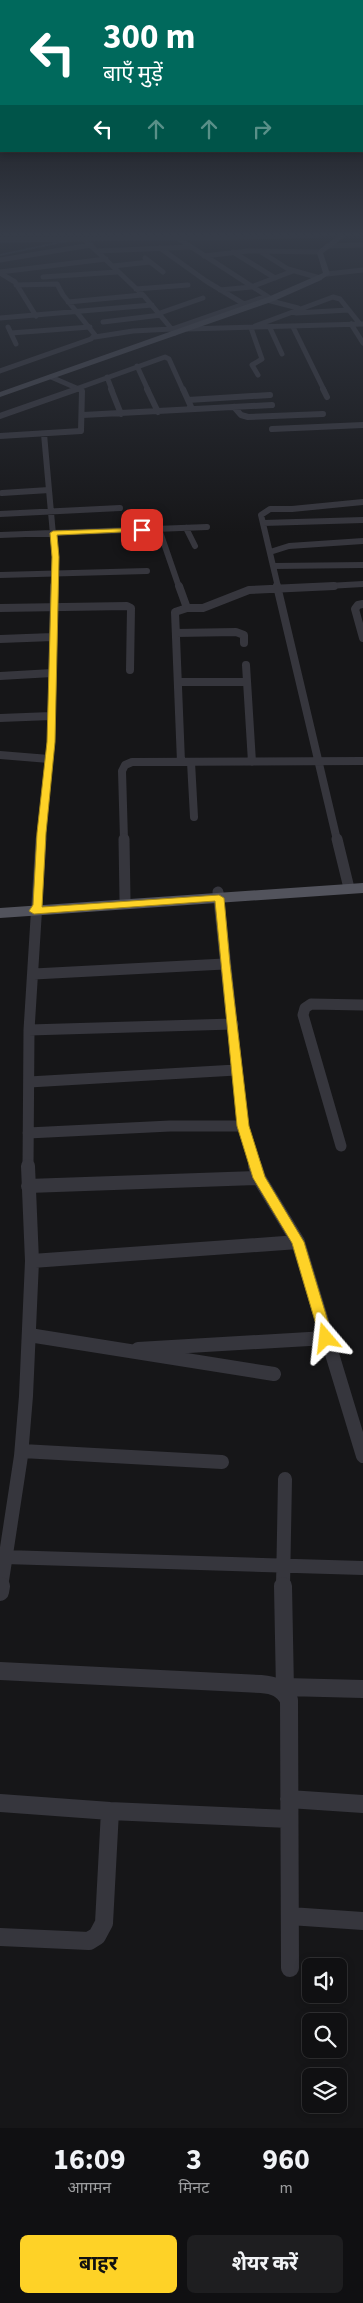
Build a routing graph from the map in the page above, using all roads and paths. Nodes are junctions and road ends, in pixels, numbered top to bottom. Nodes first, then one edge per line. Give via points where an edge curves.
1 (12, 335) edge
2 (106, 335) edge
3 (162, 335) edge
4 (252, 335) edge
5 (273, 335) edge
6 (297, 335) edge
7 (95, 337) joint
8 (16, 344) dead end
9 (282, 354) dead end
10 (0, 364) edge
11 (137, 366) junction
12 (9, 368) junction
13 (0, 371) edge
14 (258, 375) dead end
15 (51, 377) junction
16 (107, 377) junction
17 (79, 388) junction
18 (0, 395) edge
19 (270, 396) dead end
20 (327, 397) dead end
21 (188, 400) junction
22 (272, 405) dead end
23 (234, 407) junction
24 (192, 409) junction
25 (158, 412) junction
26 (121, 414) junction
27 (323, 414) dead end
28 (83, 415) junction
29 (0, 416) edge
30 (363, 425) edge
31 (272, 429) dead end
32 (44, 434) junction
33 (0, 436) edge
34 (49, 490) junction
35 (2, 493) dead end
36 (363, 502) edge
37 (120, 508) dead end
38 (52, 512) junction
39 (0, 514) edge
40 (363, 520) edge
41 (263, 523) junction
42 (207, 527) dead end
43 (186, 528) junction
44 (159, 529) junction
45 (53, 533) junction
46 (0, 535) edge
47 (363, 541) edge
48 (195, 546) dead end
49 (270, 552) junction
50 (363, 565) edge
51 (274, 566) junction
52 (147, 571) dead end
53 (55, 574) junction
54 (0, 575) edge
55 (363, 584) edge
56 (279, 587) junction
57 (363, 604) edge
58 (54, 607) junction
59 (0, 608) edge
60 (187, 608) junction
61 (176, 633) junction
62 (363, 636) edge
63 (53, 637) junction
64 (0, 639) edge
65 (244, 644) dead end
66 (246, 665) dead end
67 (130, 670) dead end
68 (52, 673) junction
69 (0, 676) edge
70 (179, 682) junction
71 (248, 682) junction
72 (51, 716) junction
73 (0, 718) edge
74 (0, 755) edge
75 (49, 759) junction
76 (363, 761) edge
77 (186, 762) junction
78 (252, 762) junction
79 (318, 763) junction
80 (194, 817) dead end
81 (358, 885) edge
82 (219, 895) junction
83 (125, 898) junction
84 (0, 908) edge
85 (36, 908) junction
86 (0, 914) edge
87 (224, 964) junction
88 (34, 974) junction
89 (363, 1004) edge
90 (233, 1024) junction
91 (29, 1030) junction
92 (236, 1070) junction
93 (29, 1082) junction
94 (243, 1126) junction
95 (28, 1133) junction
96 (341, 1146) dead end
97 (259, 1178) junction
98 (28, 1186) junction
99 (298, 1242) junction
100 (32, 1261) junction
101 (29, 1335) junction
102 (326, 1338) junction
103 (113, 1350) junction
104 (274, 1374) dead end
105 (22, 1451) junction
106 (363, 1456) edge
107 (222, 1462) dead end
108 (285, 1479) dead end
109 (6, 1557) junction
110 (282, 1565) junction
111 (363, 1568) edge
112 (0, 1592) edge
113 (0, 1671) edge
114 (285, 1689) junction
115 (363, 1689) edge
116 (290, 1799) junction
117 (0, 1802) edge
118 (363, 1804) edge
119 (110, 1811) junction
120 (290, 1819) junction
121 (290, 1916) junction
122 (363, 1921) edge
123 (0, 1937) edge
124 (290, 1968) dead end

1 - 8 street
2 - 7 street
3 - 15 street
4 - 14 street via 262,359 252,365
5 - 9 street
6 - 20 street
7 - 12 street
10 - 12 street
11 - 16 street
11 - 21 street via 168,358
11 - 25 street
12 - 13 street
15 - 17 street
15 - 18 street
16 - 17 street
16 - 26 street
17 - 28 street via 82,391
17 - 29 street
19 - 21 street
21 - 24 street
22 - 23 street
23 - 24 street
23 - 27 street via 244,416
24 - 25 street
25 - 26 street
26 - 28 street
28 - 32 street via 79,432
30 - 31 street
32 - 33 street
32 - 34 street
34 - 35 street
34 - 38 street
36 - 41 street via 270,509 262,512
37 - 38 street
38 - 39 street
38 - 45 street
40 - 41 street
41 - 49 street
42 - 43 street
43 - 44 street
43 - 48 street
44 - 45 street
44 - 60 street
45 - 46 street
45 - 53 street
47 - 49 street via 289,546
49 - 51 street
50 - 51 street
51 - 56 street
52 - 53 street
53 - 54 street
53 - 58 street
55 - 56 street
56 - 60 street via 242,591 212,606
56 - 79 street
57 - 62 street via 355,609
58 - 59 street
58 - 63 street
58 - 67 street via 120,605 131,608
60 - 61 street via 174,612
61 - 65 street via 236,632 244,635
61 - 70 street
63 - 64 street
63 - 68 street
66 - 71 street
68 - 69 street
68 - 72 street
70 - 71 street
70 - 77 street
71 - 78 street
72 - 73 street
72 - 75 street
74 - 75 street
75 - 85 street
76 - 79 street
77 - 78 street
77 - 80 street
77 - 83 street via 132,762 122,771
78 - 79 street
79 - 81 street
81 - 82 main road
82 - 83 main road
82 - 85 main road
82 - 87 street
83 - 85 main road
84 - 85 main road
85 - 86 main road
85 - 88 street
87 - 88 street
87 - 90 street
88 - 91 street
89 - 96 street via 311,1004 303,1015
90 - 91 street
90 - 92 street
91 - 93 street
92 - 93 street
92 - 94 street
93 - 95 street
94 - 95 street
94 - 97 street
95 - 98 street
97 - 98 street
97 - 99 street
98 - 100 street
99 - 100 street
99 - 102 street
100 - 101 street
101 - 103 street
101 - 105 street
102 - 103 street
102 - 106 street
103 - 104 street
105 - 107 street
105 - 109 street
108 - 110 street
109 - 110 street
109 - 112 street
110 - 111 street
110 - 114 street
113 - 114 street via 261,1684
114 - 115 street
114 - 116 street via 289,1700
116 - 118 street
116 - 120 street
117 - 119 street
119 - 120 street
119 - 123 street via 104,1923 97,1936 89,1941
120 - 121 street
121 - 122 street
121 - 124 street

